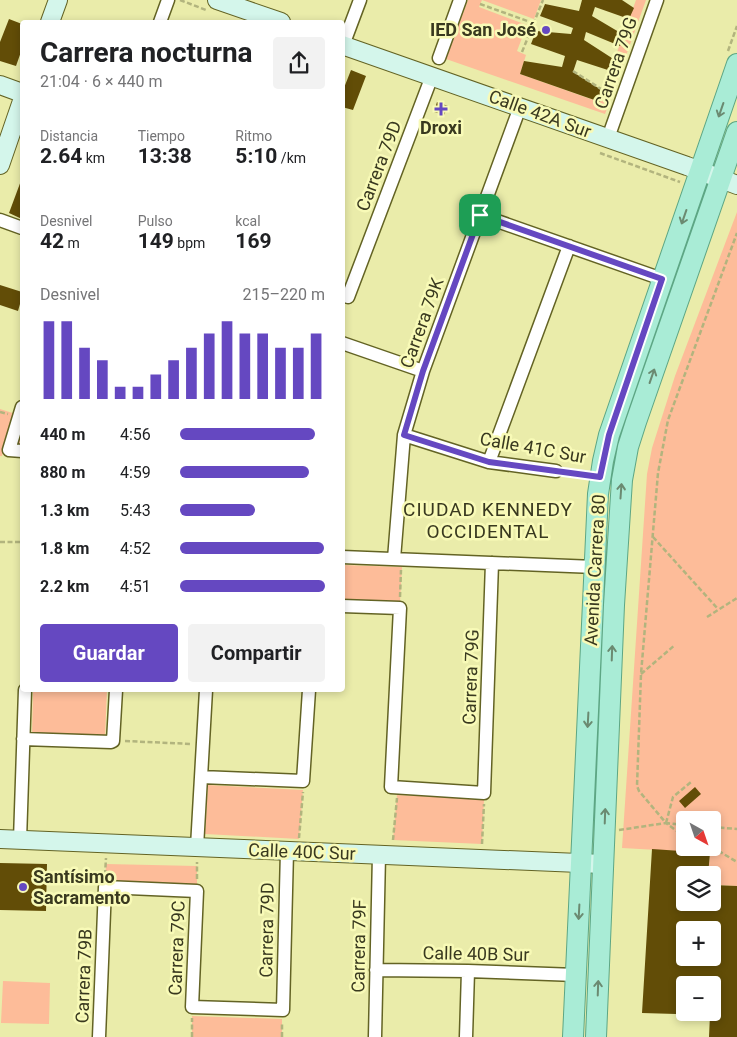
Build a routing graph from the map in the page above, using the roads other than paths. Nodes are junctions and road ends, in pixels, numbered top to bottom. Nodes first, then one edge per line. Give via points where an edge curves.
1 (58, 0) edge
2 (168, 0) edge
3 (217, 0) edge
4 (360, 0) edge
5 (460, 0) edge
6 (656, 0) edge
7 (258, 19) edge
8 (51, 20) edge
9 (161, 20) edge
10 (345, 41) edge
11 (345, 47) edge
12 (439, 58) dead end
13 (737, 64) edge
14 (432, 76) junction
15 (0, 85) edge
16 (20, 92) edge
17 (20, 106) edge
18 (520, 107) junction
19 (737, 132) edge
20 (608, 138) junction
21 (0, 165) edge
22 (700, 171) junction
23 (729, 182) edge
24 (480, 215) junction
25 (0, 220) edge
26 (20, 227) edge
27 (569, 246) junction
28 (662, 279) junction
29 (345, 296) edge
30 (345, 344) edge
31 (423, 371) junction
32 (20, 414) edge
33 (404, 435) junction
34 (20, 451) edge
35 (489, 462) junction
36 (556, 471) road end
37 (345, 557) edge
38 (398, 559) junction
39 (492, 562) junction
40 (595, 567) junction
41 (345, 606) edge
42 (25, 692) edge
43 (116, 692) edge
44 (206, 692) edge
45 (309, 692) edge
46 (23, 739) junction
47 (201, 777) junction
48 (0, 839) edge
49 (20, 840) junction
50 (293, 847) junction
51 (386, 851) junction
52 (197, 854) junction
53 (581, 864) junction
54 (603, 864) junction
55 (104, 887) joint
56 (376, 970) junction
57 (468, 971) junction
58 (576, 975) junction
59 (192, 1007) joint
60 (99, 1037) edge
61 (374, 1037) edge
62 (466, 1037) edge
63 (573, 1037) edge
64 (596, 1037) edge

1 - 8 street
2 - 9 street
3 - 7 street
4 - 10 street
5 - 12 street
6 - 20 street, Carrera 79G
11 - 14 street, Calle 42A Sur
13 -> 22 main road, Avenida Carrera 80
14 - 18 street, Calle 42A Sur
14 - 29 street, Carrera 79D
15 - 16 street
17 - 21 street
18 - 20 street, Calle 42A Sur
18 - 24 street, Carrera 79K
19 - 23 main road, Avenida Carrera 80
20 - 22 street, Calle 42A Sur
22 - 23 street, Calle 42A Sur
22 -> 28 main road, Avenida Carrera 80
54 -> 23 main road, Avenida Carrera 80 via 614,605 622,480 628,446
24 - 27 street
24 - 31 street, Carrera 79K
25 - 26 street
27 - 28 street
27 - 35 street
28 - 40 main road, Avenida Carrera 80 via 609,435 598,494
30 - 31 street
31 - 33 street, Carrera 79K
32 - 34 street via 9,450
33 - 35 street, Calle 41C Sur
33 - 38 street, Carrera 79K
35 - 36 street, Calle 41C Sur
37 - 38 street
38 - 39 street
39 - 40 street
39 - 41 street, Carrera 79G via 484,793 394,787 400,608
40 -> 53 main road, Avenida Carrera 80
42 - 46 street
43 - 46 street via 113,741
44 - 47 street
45 - 47 street via 303,781
46 - 49 street
47 - 52 street
48 - 49 street, Calle 40C Sur
49 - 52 street, Calle 40C Sur
50 - 51 street, Calle 40C Sur
50 - 52 street, Calle 40C Sur
50 - 59 street, Carrera 79D via 283,1010
51 - 53 street, Calle 40C Sur
51 - 56 street, Carrera 79F
53 - 54 street, Calle 40C Sur
53 -> 58 main road, Avenida Carrera 80
64 -> 54 main road, Avenida Carrera 80
55 - 59 street, Carrera 79C via 197,891
55 - 60 street, Carrera 79B
56 - 57 street, Calle 40B Sur
56 - 61 street, Carrera 79F
57 - 58 street, Calle 40B Sur
57 - 62 street
58 - 63 main road, Avenida Carrera 80

